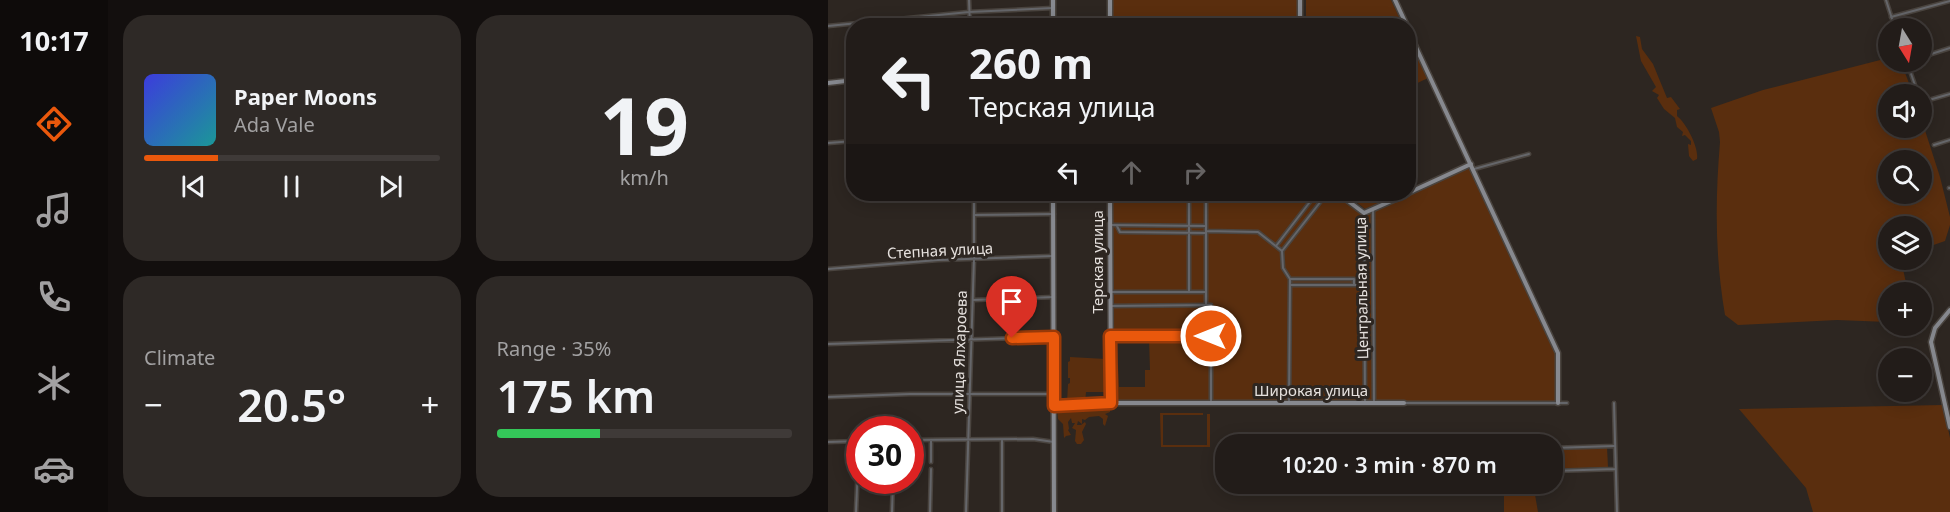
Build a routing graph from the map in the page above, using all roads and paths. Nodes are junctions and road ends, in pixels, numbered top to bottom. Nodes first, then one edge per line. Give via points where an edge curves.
1 (969, 0) edge
2 (1053, 0) edge
3 (1110, 0) edge
4 (1300, 0) edge
5 (1395, 0) edge
6 (1886, 0) edge
7 (1950, 1) edge
8 (1053, 8) junction
9 (969, 12) junction
10 (1891, 17) joint
11 (909, 18) edge
12 (969, 18) edge
13 (1053, 18) edge
14 (1110, 18) edge
15 (1300, 18) edge
16 (1403, 18) edge
17 (846, 24) edge
18 (828, 26) edge
19 (1416, 47) edge
20 (1950, 48) edge
21 (1932, 54) edge
22 (846, 81) edge
23 (828, 82) edge
24 (1950, 93) edge
25 (1932, 99) edge
26 (1950, 140) edge
27 (846, 142) edge
28 (828, 143) edge
29 (1934, 145) dead end
30 (1529, 154) dead end
31 (1472, 167) junction
32 (1416, 190) edge
33 (974, 201) edge
34 (1053, 201) edge
35 (1110, 201) edge
36 (1189, 201) edge
37 (1206, 201) edge
38 (1311, 201) edge
39 (1321, 201) edge
40 (1348, 201) edge
41 (1390, 201) edge
42 (1373, 209) junction
43 (1364, 213) junction
44 (1054, 214) junction
45 (974, 215) junction
46 (1110, 225) junction
47 (1117, 225) junction
48 (1189, 226) junction
49 (1206, 226) junction
50 (1206, 232) junction
51 (1189, 233) junction
52 (1276, 246) junction
53 (1282, 251) junction
54 (1054, 256) junction
55 (974, 258) junction
56 (828, 269) edge
57 (1290, 279) junction
58 (1290, 285) junction
59 (1354, 285) junction
60 (1364, 285) junction
61 (1110, 292) junction
62 (1189, 292) junction
63 (1206, 292) junction
64 (1054, 297) junction
65 (972, 300) junction
66 (1206, 305) junction
67 (1110, 306) junction
68 (1950, 310) edge
69 (1110, 336) junction
70 (1211, 336) junction
71 (1054, 337) junction
72 (971, 340) junction
73 (828, 344) edge
74 (969, 394) junction
75 (1054, 394) junction
76 (828, 397) edge
77 (1111, 403) junction
78 (1211, 403) junction
79 (1289, 403) junction
80 (1365, 403) junction
81 (1374, 403) junction
82 (1404, 403) joint
83 (1558, 403) junction
84 (1567, 403) dead end
85 (1614, 403) dead end
86 (1054, 406) junction
87 (1950, 427) edge
88 (1002, 439) junction
89 (924, 440) edge
90 (931, 440) junction
91 (968, 440) junction
92 (846, 441) edge
93 (828, 442) edge
94 (1054, 442) junction
95 (1614, 446) junction
96 (1563, 448) edge
97 (931, 462) dead end
98 (931, 469) dead end
99 (1615, 469) junction
100 (1563, 471) edge
101 (857, 494) edge
102 (893, 494) edge
103 (856, 512) edge
104 (892, 512) edge
105 (930, 512) edge
106 (966, 512) edge
107 (1002, 512) edge
108 (1054, 512) edge
109 (1617, 512) edge

1 - 9 street
2 - 8 street
3 - 14 street
4 - 15 street
5 - 16 street
6 - 10 street
7 - 10 street
8 - 9 street
8 - 13 street
9 - 11 street
9 - 12 street
17 - 18 street
19 - 31 street
20 - 21 street
22 - 23 street
24 - 25 street
26 - 29 street
27 - 28 street
30 - 31 street
31 - 32 street, Центральная улица
31 - 83 street via 1558,353
33 - 45 street, улица Ялхароева
34 - 44 street
35 - 46 street, Терская улица
36 - 48 street
37 - 49 street
38 - 52 street
39 - 53 street
40 - 43 street, Центральная улица
41 - 42 street, Центральная улица
42 - 43 street, Центральная улица
42 - 81 street, Центральная улица
43 - 60 street, Центральная улица
44 - 45 street
44 - 54 street
45 - 55 street, улица Ялхароева
46 - 47 street
46 - 61 street, Терская улица
47 - 48 street
47 - 51 street via 1120,232
48 - 49 street
48 - 51 street
49 - 50 street
50 - 51 street
50 - 52 street via 1258,232
50 - 63 street
51 - 62 street
52 - 53 street
53 - 57 street via 1283,268
54 - 55 street, Степная улица
54 - 64 street
55 - 56 street, Степная улица
55 - 65 street, улица Ялхароева
57 - 58 street
57 - 59 street via 1354,279
58 - 59 street
58 - 79 street
59 - 60 street
60 - 80 street, Центральная улица
61 - 62 street
61 - 67 street, Терская улица
62 - 63 street
63 - 66 street
64 - 65 street
64 - 71 street
65 - 72 street, улица Ялхароева
66 - 67 street
66 - 70 street via 1211,305
67 - 69 street, Терская улица
68 - 87 street via 1935,328 1932,342
69 - 70 street
69 - 77 street, Терская улица
70 - 78 street
71 - 72 street
71 - 75 street
72 - 73 street
72 - 74 street, улица Ялхароева
74 - 75 street
74 - 76 street
74 - 91 street, улица Ялхароева
75 - 86 street
77 - 78 street, Широкая улица
77 - 86 street, Широкая улица
78 - 79 street, Широкая улица
79 - 80 street, Широкая улица
80 - 81 street, Широкая улица
81 - 82 street, Широкая улица
82 - 83 street, Широкая улица
83 - 84 street, Широкая улица
85 - 95 street
86 - 94 street
88 - 91 street
88 - 94 street
88 - 107 street
89 - 90 street
90 - 91 street
90 - 97 street
91 - 106 street, улица Ялхароева
92 - 93 street
94 - 108 street
95 - 96 street
95 - 99 street
98 - 105 street
99 - 100 street
99 - 109 street
101 - 103 street
102 - 104 street

